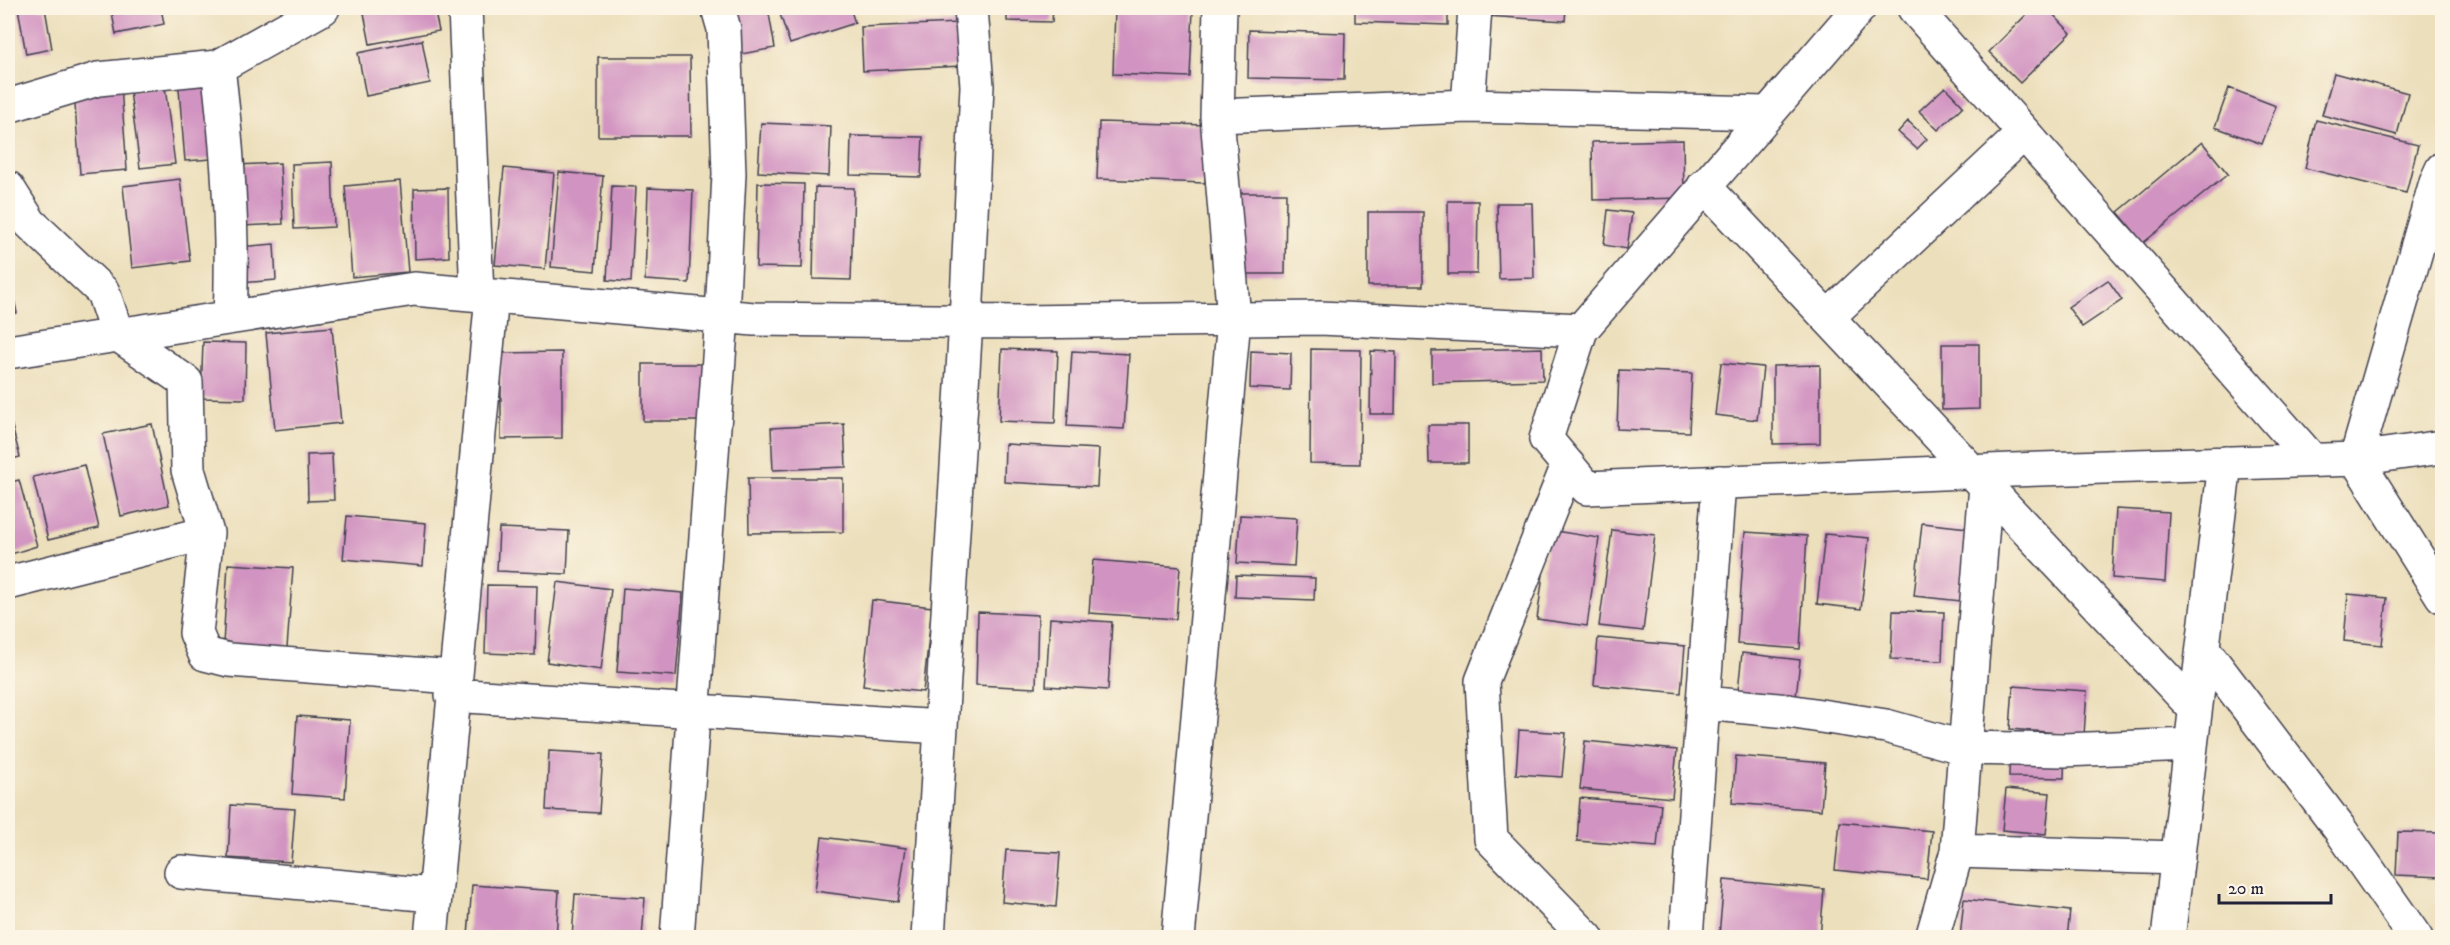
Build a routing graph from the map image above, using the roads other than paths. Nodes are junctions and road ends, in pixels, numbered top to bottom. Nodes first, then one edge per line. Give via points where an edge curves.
1 (323, 8) edge
2 (465, 8) edge
3 (718, 8) edge
4 (971, 8) edge
5 (1220, 8) edge
6 (1475, 8) edge
7 (1858, 8) edge
8 (1914, 8) edge
9 (218, 67) junction
10 (1468, 106) junction
11 (8, 113) edge
12 (1766, 113) junction
13 (1217, 116) junction
14 (2024, 133) junction
15 (2442, 169) edge
16 (1704, 186) junction
17 (8, 188) edge
18 (484, 296) junction
19 (722, 316) junction
20 (230, 317) junction
21 (1828, 317) junction
22 (1234, 319) junction
23 (966, 321) junction
24 (1581, 330) junction
25 (117, 334) junction
26 (8, 352) edge
27 (2442, 447) edge
28 (2356, 459) junction
29 (2312, 460) junction
30 (2225, 464) junction
31 (1568, 465) junction
32 (1979, 479) junction
33 (1719, 482) junction
34 (207, 533) junction
35 (8, 583) edge
36 (2442, 596) edge
37 (2203, 649) junction
38 (453, 686) junction
39 (1704, 703) junction
40 (2195, 709) junction
41 (693, 711) junction
42 (941, 727) junction
43 (2191, 745) junction
44 (1965, 748) junction
45 (1958, 851) junction
46 (2178, 858) junction
47 (181, 872) dead end
48 (433, 895) junction
49 (430, 938) edge
50 (677, 938) edge
51 (928, 938) edge
52 (1178, 938) edge
53 (1587, 938) edge
54 (1686, 938) edge
55 (1932, 938) edge
56 (2169, 938) edge
57 (2416, 938) edge

1 - 9 street
2 - 18 street
3 - 19 street via 724,29 729,174
4 - 23 street via 977,87
5 - 13 street
6 - 10 street
7 - 12 street
8 - 14 street
9 - 11 street via 98,78
9 - 20 street via 229,174
10 - 12 street
10 - 13 street
12 - 16 street
13 - 22 street
14 - 21 street
14 - 29 street
15 - 28 street
16 - 21 street
16 - 24 street
17 - 25 street via 30,223 103,292
18 - 19 street
18 - 20 street via 414,289
18 - 38 street
19 - 23 street
19 - 41 street
20 - 25 street
21 - 32 street
22 - 23 street
22 - 24 street via 1320,318
22 - 52 street
23 - 42 street
24 - 31 street via 1546,439
25 - 26 street
25 - 34 street via 186,382 188,470
27 - 28 street
28 - 29 street
28 - 36 street
29 - 30 street
30 - 32 street
30 - 37 street
31 - 33 street via 1587,488
31 - 53 street via 1482,681 1491,839
32 - 33 street
32 - 40 street
32 - 44 street
33 - 39 street
34 - 35 street
34 - 38 street via 196,633 205,654
37 - 40 street
37 - 57 street via 2339,828
38 - 41 street
38 - 48 street
39 - 44 street via 1886,726
39 - 54 street
40 - 43 street
41 - 42 street
41 - 50 street
42 - 51 street
43 - 44 street via 2063,750
43 - 46 street
44 - 45 street
45 - 46 street
45 - 55 street
46 - 56 street
47 - 48 street
48 - 49 street

